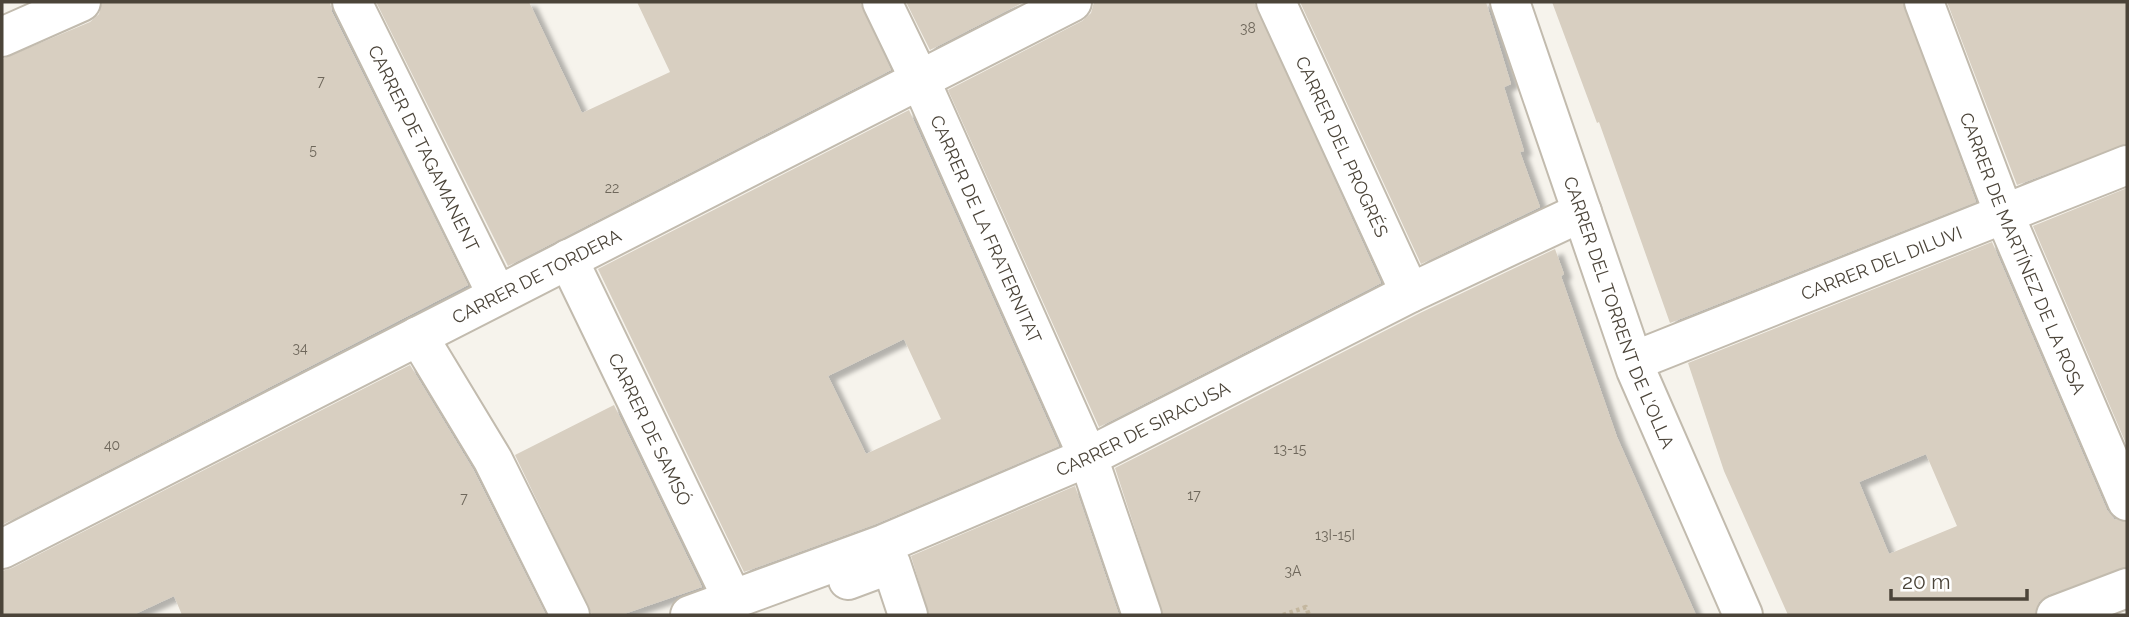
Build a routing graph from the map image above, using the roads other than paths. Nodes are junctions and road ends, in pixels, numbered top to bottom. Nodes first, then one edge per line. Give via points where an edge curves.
1 (81, 2) edge
2 (352, 2) edge
3 (881, 2) edge
4 (1072, 2) edge
5 (1276, 2) edge
6 (1510, 2) edge
7 (1924, 2) edge
8 (2, 37) edge
9 (920, 79) junction
10 (2127, 165) edge
11 (1582, 212) junction
12 (2004, 214) junction
13 (568, 259) junction
14 (1410, 293) junction
15 (497, 295) junction
16 (418, 336) junction
17 (1633, 361) junction
18 (1088, 457) junction
19 (2127, 501) edge
20 (2, 549) edge
21 (2127, 588) edge
22 (739, 607) edge
23 (570, 615) edge
24 (690, 615) edge
25 (908, 615) edge
26 (1142, 615) edge
27 (1742, 615) edge
28 (2056, 615) edge

1 - 8 street
2 - 15 street, CARRER DE TAGAMANENT
3 - 9 street, CARRER DE LA FRATERNITAT
4 - 9 street, CARRER DE TORDERA
5 - 14 street, CARRER DEL PROGRÉS
6 - 11 street, CARRER DEL TORRENT DE L'OLLA
7 - 12 street, CARRER DE MARTÍNEZ DE LA ROSA
9 - 13 street, CARRER DE TORDERA
9 - 18 street, CARRER DE LA FRATERNITAT
10 - 12 street, CARRER DEL DILUVI
11 - 14 street, CARRER DE SIRACUSA
11 - 17 street, CARRER DEL TORRENT DE L'OLLA
12 - 17 street, CARRER DEL DILUVI
12 - 19 street, CARRER DE MARTÍNEZ DE LA ROSA
13 - 15 street, CARRER DE TORDERA
13 - 22 street, CARRER DE SAMSÓ
14 - 18 street, CARRER DE SIRACUSA
15 - 16 street, CARRER DE TORDERA
16 - 20 street, CARRER DE TORDERA
16 - 23 street via 493,460
17 - 27 street, CARRER DEL TORRENT DE L'OLLA
18 - 22 street, CARRER DE SIRACUSA
18 - 26 street, CARRER DE LA FRATERNITAT
21 - 28 street
22 - 24 street, CARRER DE SIRACUSA
22 - 25 street via 891,564

